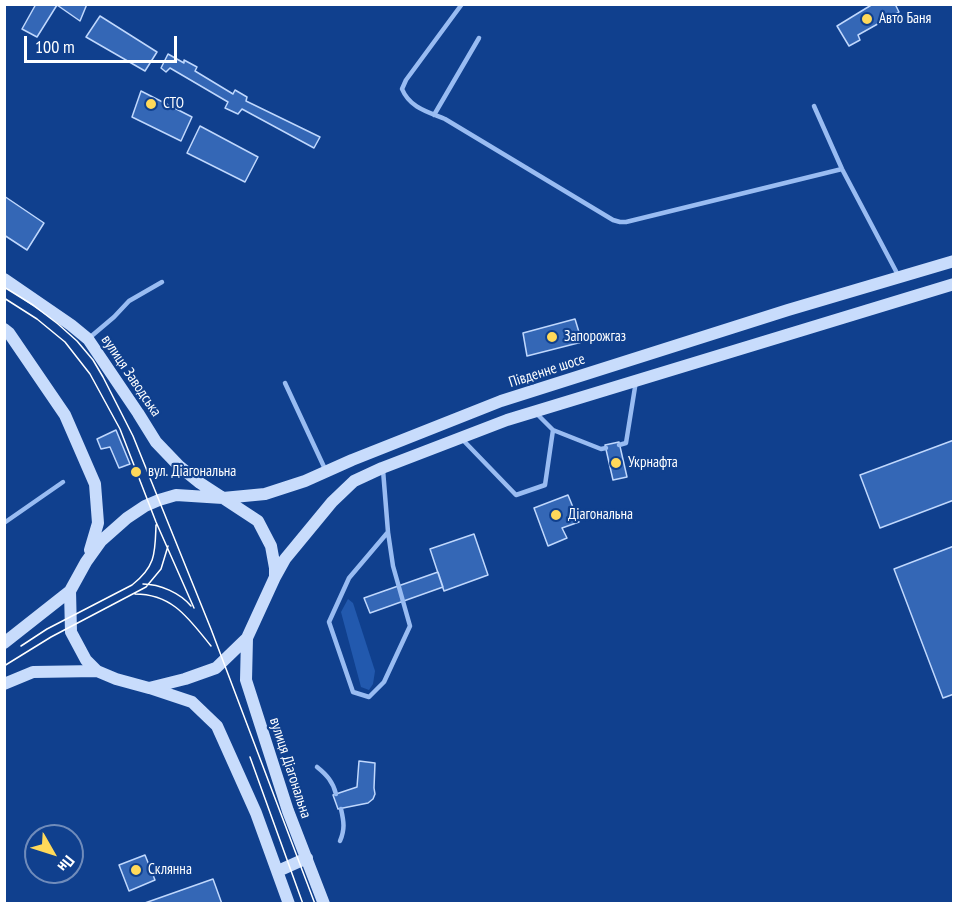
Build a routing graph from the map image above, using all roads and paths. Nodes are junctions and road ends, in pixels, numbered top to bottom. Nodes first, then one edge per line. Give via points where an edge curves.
1 (462, 4) edge
2 (479, 38) dead end
3 (814, 106) dead end
4 (434, 114) junction
5 (842, 168) junction
6 (954, 261) edge
7 (899, 277) junction
8 (4, 279) edge
9 (162, 282) dead end
10 (954, 284) edge
11 (788, 310) junction
12 (4, 329) edge
13 (793, 333) junction
14 (88, 339) junction
15 (637, 380) junction
16 (285, 383) dead end
17 (535, 411) junction
18 (553, 430) junction
19 (462, 438) junction
20 (620, 445) dead end
21 (606, 448) dead end
22 (382, 468) junction
23 (326, 472) junction
24 (63, 482) dead end
25 (223, 498) junction
26 (4, 523) edge
27 (388, 532) junction
28 (86, 562) junction
29 (274, 577) junction
30 (70, 591) junction
31 (247, 638) junction
32 (4, 643) edge
33 (97, 671) junction
34 (4, 684) edge
35 (149, 688) junction
36 (317, 767) dead end
37 (336, 794) dead end
38 (341, 809) dead end
39 (340, 841) dead end
40 (307, 858) junction
41 (278, 871) junction
42 (289, 903) edge
43 (324, 903) edge

1 - 4 lane via 402,89 411,103
2 - 4 lane
3 - 5 lane
4 - 5 lane via 620,222
5 - 7 lane
6 - 7 main road, Південне шосе
7 - 11 main road, Південне шосе
8 - 14 main road, вулиця Заводська
9 - 14 lane via 129,301
10 - 13 main road
11 - 13 main road
11 - 23 main road, Південне шосе via 501,401
12 - 28 main road via 65,415 95,484 98,523
13 - 15 main road
14 - 25 main road, вулиця Заводська via 156,442 179,466
15 - 17 main road
15 - 20 lane via 626,443
16 - 23 lane
17 - 18 lane
17 - 19 main road
18 - 19 lane via 545,485 516,495
18 - 21 lane
19 - 22 main road
22 - 27 lane
22 - 29 main road via 354,481 332,502
23 - 25 main road, Південне шосе via 264,494
24 - 26 lane
25 - 28 main road via 176,495 145,506 101,541
25 - 29 main road via 258,521 271,546
27 - 27 lane via 349,578 329,622 353,692 369,697 384,682 410,626
28 - 30 main road
29 - 31 main road
30 - 32 main road
30 - 33 main road via 70,632
31 - 35 main road via 216,668
31 - 40 main road, вулиця Діагональна via 246,680
33 - 34 main road via 33,672
33 - 35 main road
35 - 41 main road via 192,702 217,726
36 - 37 lane via 328,777
38 - 39 lane via 344,832
40 - 41 main road
40 - 43 main road, вулиця Діагональна
41 - 42 main road

